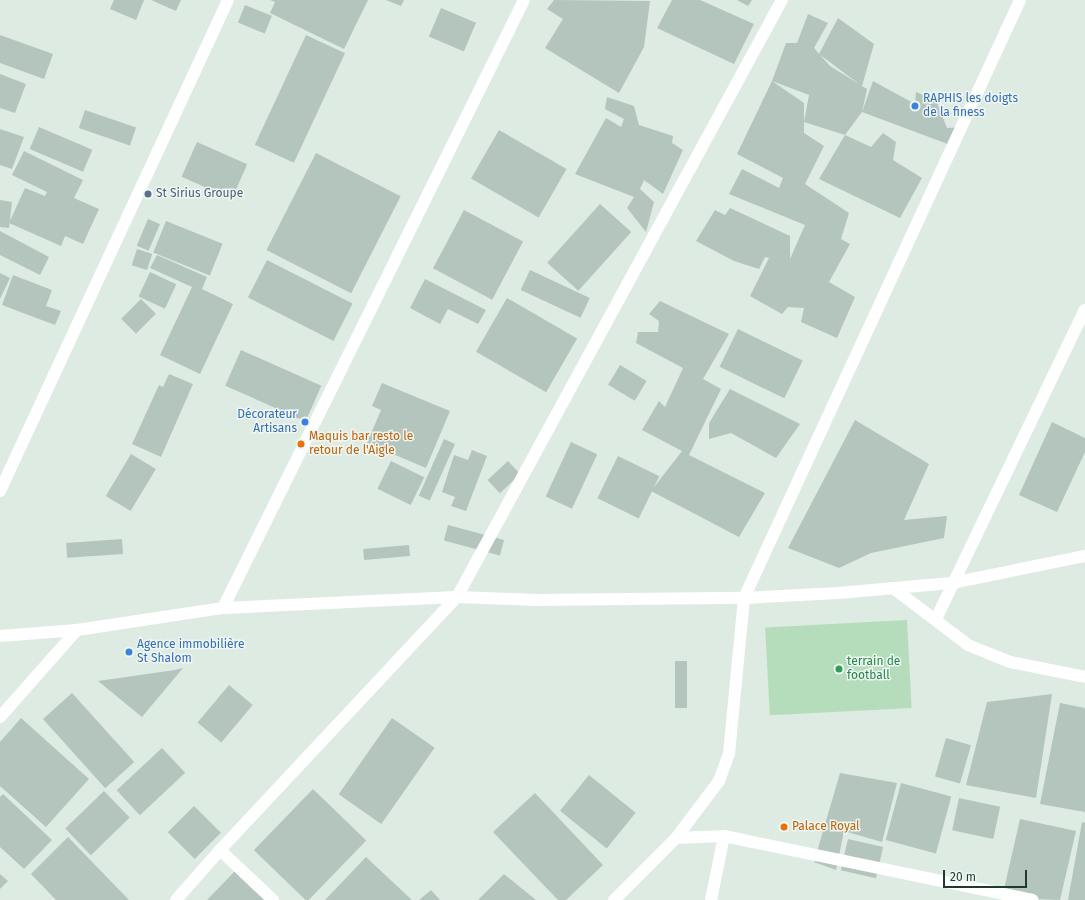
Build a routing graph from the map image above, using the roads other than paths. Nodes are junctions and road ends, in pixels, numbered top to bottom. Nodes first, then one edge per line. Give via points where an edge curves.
1 (228, 0) edge
2 (524, 0) edge
3 (782, 0) edge
4 (1020, 0) edge
5 (1085, 310) edge
6 (0, 491) edge
7 (1085, 556) edge
8 (952, 583) junction
9 (893, 588) junction
10 (458, 597) junction
11 (744, 598) junction
12 (223, 608) junction
13 (936, 619) junction
14 (78, 630) junction
15 (0, 636) edge
16 (1085, 676) edge
17 (0, 717) edge
18 (724, 836) junction
19 (676, 838) junction
20 (220, 850) junction
21 (176, 900) edge
22 (273, 900) edge
23 (614, 900) edge
24 (711, 900) edge
25 (1032, 900) edge

1 - 6 street
2 - 12 street
3 - 10 street
4 - 11 street
5 - 8 street
7 - 8 street
8 - 9 street
8 - 13 street
9 - 11 street
9 - 13 street
10 - 11 street via 537,600
10 - 12 street
10 - 20 street
11 - 19 street via 729,754 719,781
12 - 14 street
13 - 16 street via 968,645 1010,662
14 - 15 street
14 - 17 street
18 - 19 street
18 - 24 street
18 - 25 street
19 - 23 street
20 - 21 street
20 - 22 street

